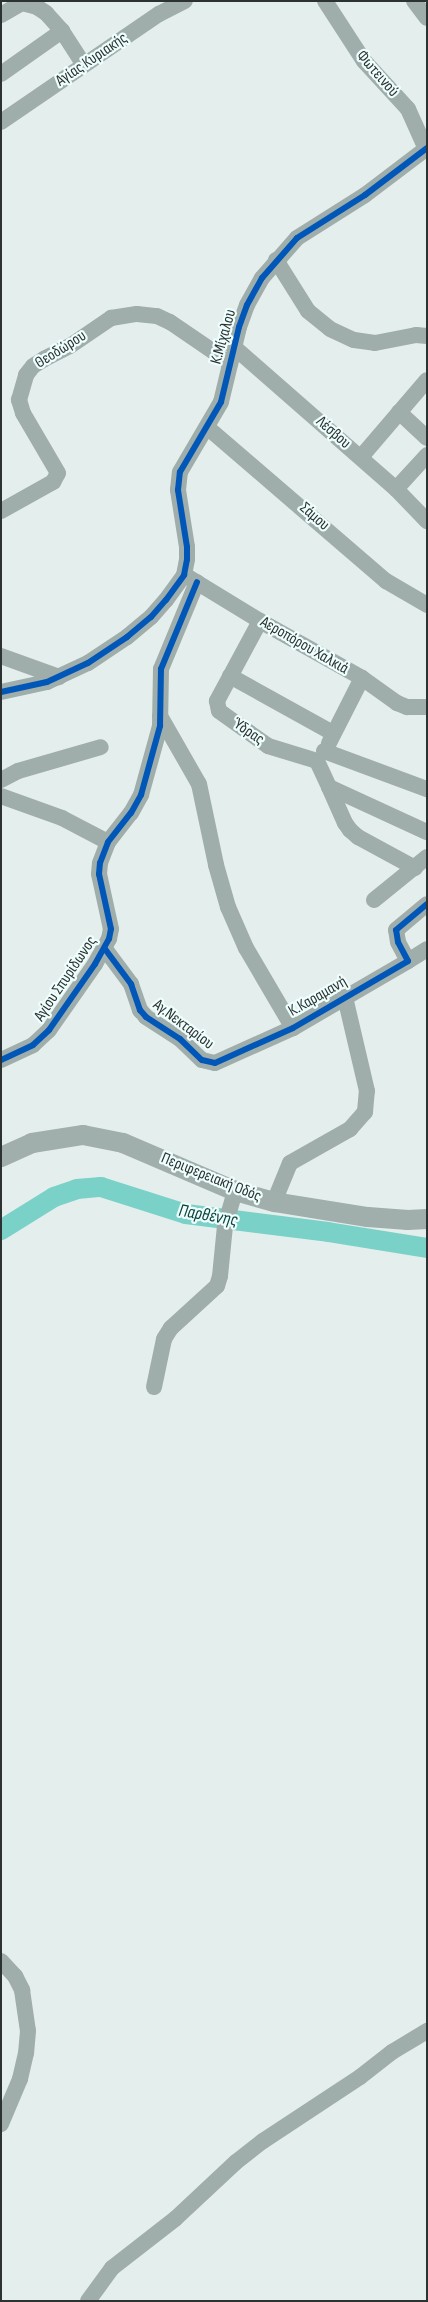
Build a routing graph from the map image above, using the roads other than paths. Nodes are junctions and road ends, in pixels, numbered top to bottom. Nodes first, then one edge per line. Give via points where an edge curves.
1 (8, 1) edge
2 (185, 1) edge
3 (325, 1) edge
4 (414, 1) edge
5 (1, 6) edge
6 (1, 15) edge
7 (427, 18) edge
8 (62, 31) junction
9 (84, 65) junction
10 (1, 74) edge
11 (1, 122) edge
12 (426, 149) edge
13 (276, 260) junction
14 (427, 336) edge
15 (232, 356) junction
16 (427, 380) edge
17 (399, 412) junction
18 (208, 428) junction
19 (427, 438) edge
20 (361, 457) junction
21 (426, 458) edge
22 (396, 489) junction
23 (1, 511) edge
24 (427, 521) edge
25 (191, 578) junction
26 (426, 603) edge
27 (260, 621) junction
28 (1, 656) edge
29 (230, 676) junction
30 (59, 677) junction
31 (362, 678) junction
32 (1, 692) edge
33 (427, 707) edge
34 (160, 716) junction
35 (333, 733) junction
36 (101, 747) dead end
37 (320, 756) junction
38 (1, 780) edge
39 (329, 787) junction
40 (427, 789) edge
41 (1, 796) edge
42 (427, 832) edge
43 (108, 842) junction
44 (421, 862) edge
45 (374, 900) dead end
46 (427, 904) edge
47 (105, 948) junction
48 (427, 949) edge
49 (408, 961) junction
50 (346, 997) junction
51 (294, 1028) junction
52 (1, 1060) edge
53 (221, 1061) joint
54 (1, 1157) edge
55 (233, 1197) junction
56 (274, 1202) junction
57 (427, 1219) edge
58 (154, 1387) dead end
59 (1, 1961) edge
60 (427, 2031) edge
61 (1, 2124) edge
62 (88, 2301) edge

1 - 5 street
2 - 9 street, Αγίας Κυριακής via 159,14
3 - 12 street, Φωτεινού via 364,61 408,109
4 - 7 street
6 - 8 street via 22,3 32,4 46,13
8 - 9 street
8 - 10 street
9 - 11 street, Αγίας Κυριακής
12 - 13 street, Κ.Μίχαλου via 365,196 304,233
13 - 14 street via 308,311 330,329 354,340 375,343
13 - 15 street, Κ.Μίχαλου via 247,305
15 - 18 street, Κ.Μίχαλου via 221,402
15 - 20 street, Λέσβου
15 - 23 street, Θεοδώρου via 157,316 137,314 111,318 70,346 44,358 26,375 19,400 23,413 58,473 53,482
16 - 17 street
17 - 19 street
17 - 20 street
18 - 25 street, Κ.Μίχαλου via 180,472 178,490
18 - 26 street, Σάμου via 386,581
20 - 22 street, Λέσβου
21 - 22 street
22 - 24 street, Λέσβου
25 - 27 street, Αεροπόρου Χαλκιά
25 - 30 street via 127,637 88,663
25 - 34 street, Αγίου Σπυρίδωνος via 161,669
27 - 29 street, Ύδρας
27 - 31 street, Αεροπόρου Χαλκιά
28 - 30 street
29 - 35 street
29 - 37 street, Ύδρας via 216,701 219,711 268,746
30 - 32 street via 33,687
31 - 33 street, Αεροπόρου Χαλκιά via 397,703 407,707
31 - 35 street
34 - 43 street, Αγίου Σπυρίδωνος via 141,796
34 - 51 street, Κ.Καραμανή via 199,784 228,907 246,948
35 - 37 street
36 - 38 street via 9,774
37 - 39 street
37 - 40 street, Ύδρας
39 - 42 street
39 - 44 street via 345,823 358,837
41 - 43 street via 62,818
43 - 47 street, Αγίου Σπυρίδωνος via 102,853 99,874 111,929
44 - 45 street
46 - 49 street via 396,930
47 - 52 street, Αγίου Σπυρίδωνος via 46,1034 33,1045
47 - 53 street, Αγ.Νεκταρίου via 131,984 146,1017 180,1039 202,1060
48 - 49 street, Κ.Καραμανή
49 - 50 street, Κ.Καραμανή
50 - 51 street, Κ.Καραμανή
50 - 56 street, Κ.Καραμανή via 367,1091 365,1112 350,1129 290,1163
51 - 53 street, Κ.Καραμανή
54 - 55 main road, Περιφερειακή Οδός via 32,1143 83,1135 123,1143
55 - 56 main road, Περιφερειακή Οδός
55 - 58 street via 225,1226 217,1286 164,1339
56 - 57 main road, Περιφερειακή Οδός via 368,1217
59 - 61 street via 15,1976 22,1990 28,2031 20,2080
60 - 62 street via 263,2141 112,2268

